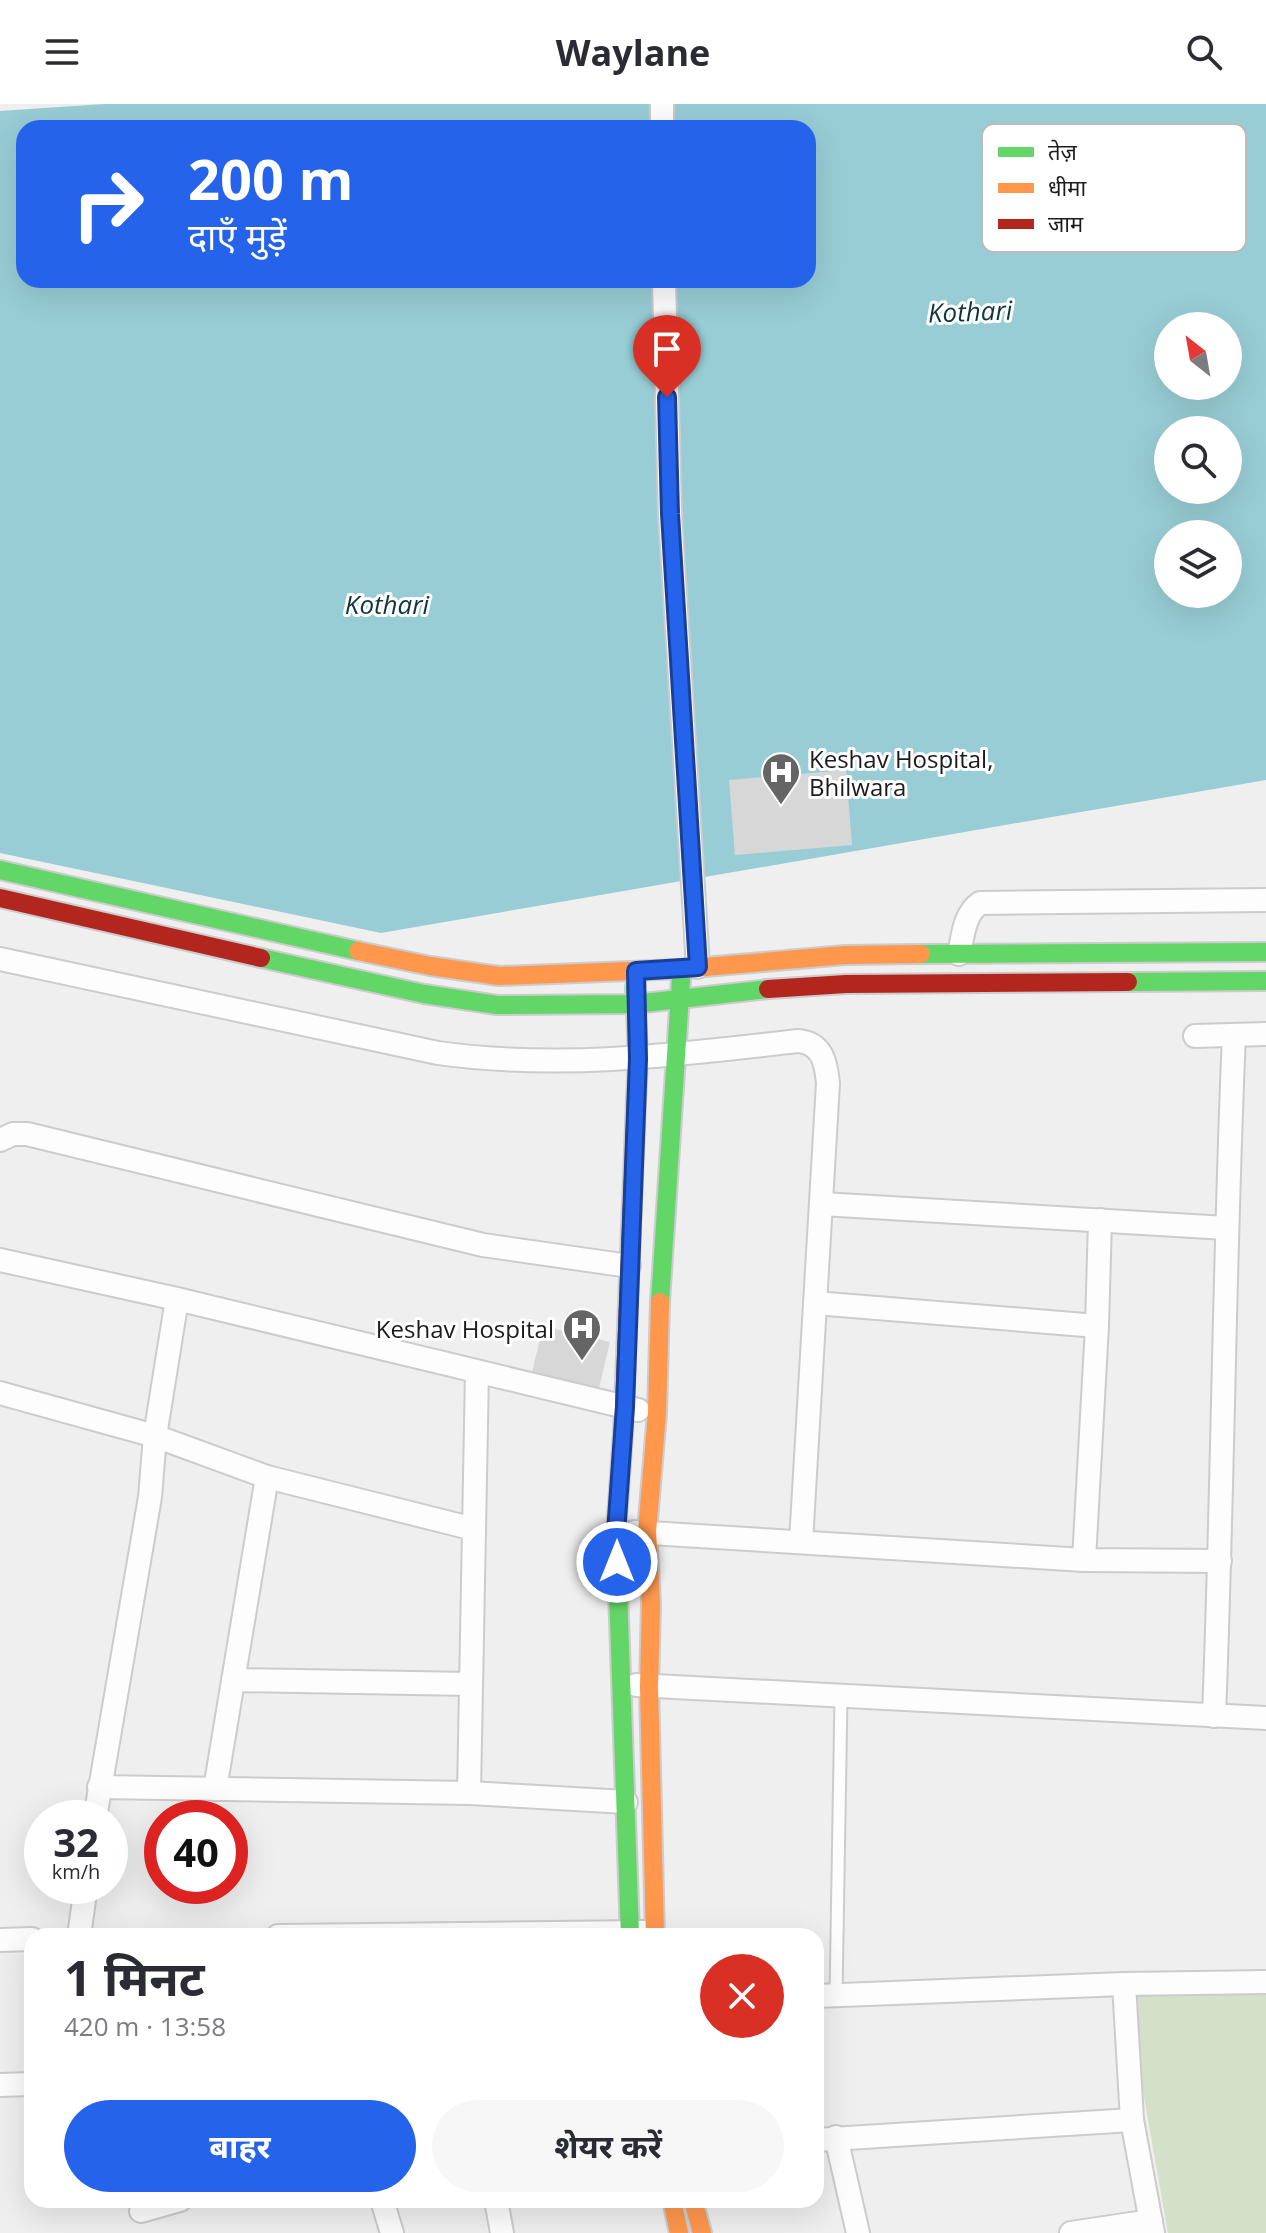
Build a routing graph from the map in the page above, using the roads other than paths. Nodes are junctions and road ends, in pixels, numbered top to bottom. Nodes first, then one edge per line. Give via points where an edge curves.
1 (664, 288) edge
2 (0, 870) edge
3 (0, 898) edge
4 (1266, 900) edge
5 (1266, 952) edge
6 (959, 954) junction
7 (0, 959) edge
8 (689, 968) junction
9 (636, 971) junction
10 (1266, 981) edge
11 (681, 1000) junction
12 (635, 1004) junction
13 (1266, 1034) edge
14 (1234, 1035) junction
15 (1195, 1036) dead end
16 (678, 1055) junction
17 (638, 1059) junction
18 (0, 1140) edge
19 (822, 1204) junction
20 (1100, 1220) junction
21 (1226, 1228) junction
22 (0, 1260) edge
23 (629, 1266) junction
24 (177, 1299) junction
25 (815, 1303) junction
26 (1097, 1326) junction
27 (477, 1372) junction
28 (0, 1393) edge
29 (625, 1407) junction
30 (657, 1413) junction
31 (155, 1436) junction
32 (267, 1477) junction
33 (474, 1529) junction
34 (647, 1532) junction
35 (616, 1533) junction
36 (801, 1542) junction
37 (1084, 1560) junction
38 (1220, 1561) junction
39 (233, 1680) junction
40 (621, 1682) junction
41 (471, 1684) junction
42 (649, 1687) junction
43 (841, 1697) junction
44 (1214, 1716) junction
45 (1266, 1718) edge
46 (99, 1787) junction
47 (215, 1789) junction
48 (469, 1793) junction
49 (97, 1800) edge
50 (626, 1802) junction
51 (83, 1904) edge
52 (80, 1928) edge
53 (630, 1928) edge
54 (654, 1928) edge
55 (24, 1939) edge
56 (0, 1940) edge
57 (1266, 1982) edge
58 (1124, 1984) junction
59 (826, 1996) edge
60 (24, 2084) edge
61 (0, 2085) edge
62 (1132, 2120) junction
63 (826, 2139) edge
64 (384, 2208) edge
65 (497, 2208) edge
66 (674, 2208) edge
67 (695, 2208) edge
68 (1152, 2227) edge
69 (499, 2232) edge
70 (392, 2233) edge
71 (679, 2233) edge
72 (702, 2233) edge
73 (858, 2233) edge
74 (1071, 2233) edge

1 - 8 street
2 - 9 main road via 430,966 499,976
3 - 12 main road via 424,994 497,1005
4 - 6 street via 980,903 967,918
5 - 6 main road
6 - 8 main road via 845,955
7 - 17 street via 438,1053 515,1062
8 - 9 main road
8 - 11 main road
9 - 12 main road
10 - 11 main road via 846,984
11 - 12 main road
11 - 16 main road
12 - 17 main road
13 - 14 street
14 - 15 street
14 - 21 street
16 - 17 street
16 - 19 street via 798,1041 820,1051 828,1083
16 - 30 main road via 661,1266
17 - 23 main road
18 - 23 street via 27,1134 483,1245
19 - 20 street
19 - 25 street
20 - 21 street
20 - 26 street
21 - 38 street
22 - 24 street
23 - 29 main road
24 - 27 street
24 - 31 street
25 - 26 street
25 - 36 street
26 - 37 street
27 - 29 street
27 - 33 street
28 - 31 street
29 - 30 street
29 - 35 main road
30 - 34 main road
31 - 32 street
31 - 46 street via 150,1497
32 - 33 street
32 - 39 street
33 - 41 street
34 - 35 street
34 - 36 street
34 - 42 main road
35 - 40 main road
36 - 37 street
37 - 38 street
38 - 44 street
39 - 41 street
39 - 47 street
40 - 42 street
40 - 50 main road
41 - 48 street
42 - 43 street
42 - 54 main road
43 - 44 street
43 - 59 lane
44 - 45 street
46 - 47 street
46 - 49 street
47 - 48 street
48 - 50 street
50 - 53 main road
51 - 52 street
55 - 56 street
57 - 58 street
58 - 59 street
58 - 62 street
60 - 61 street
62 - 63 street
62 - 68 street
63 - 73 street
64 - 70 street
65 - 69 street
66 - 71 main road
67 - 72 main road
68 - 74 street

